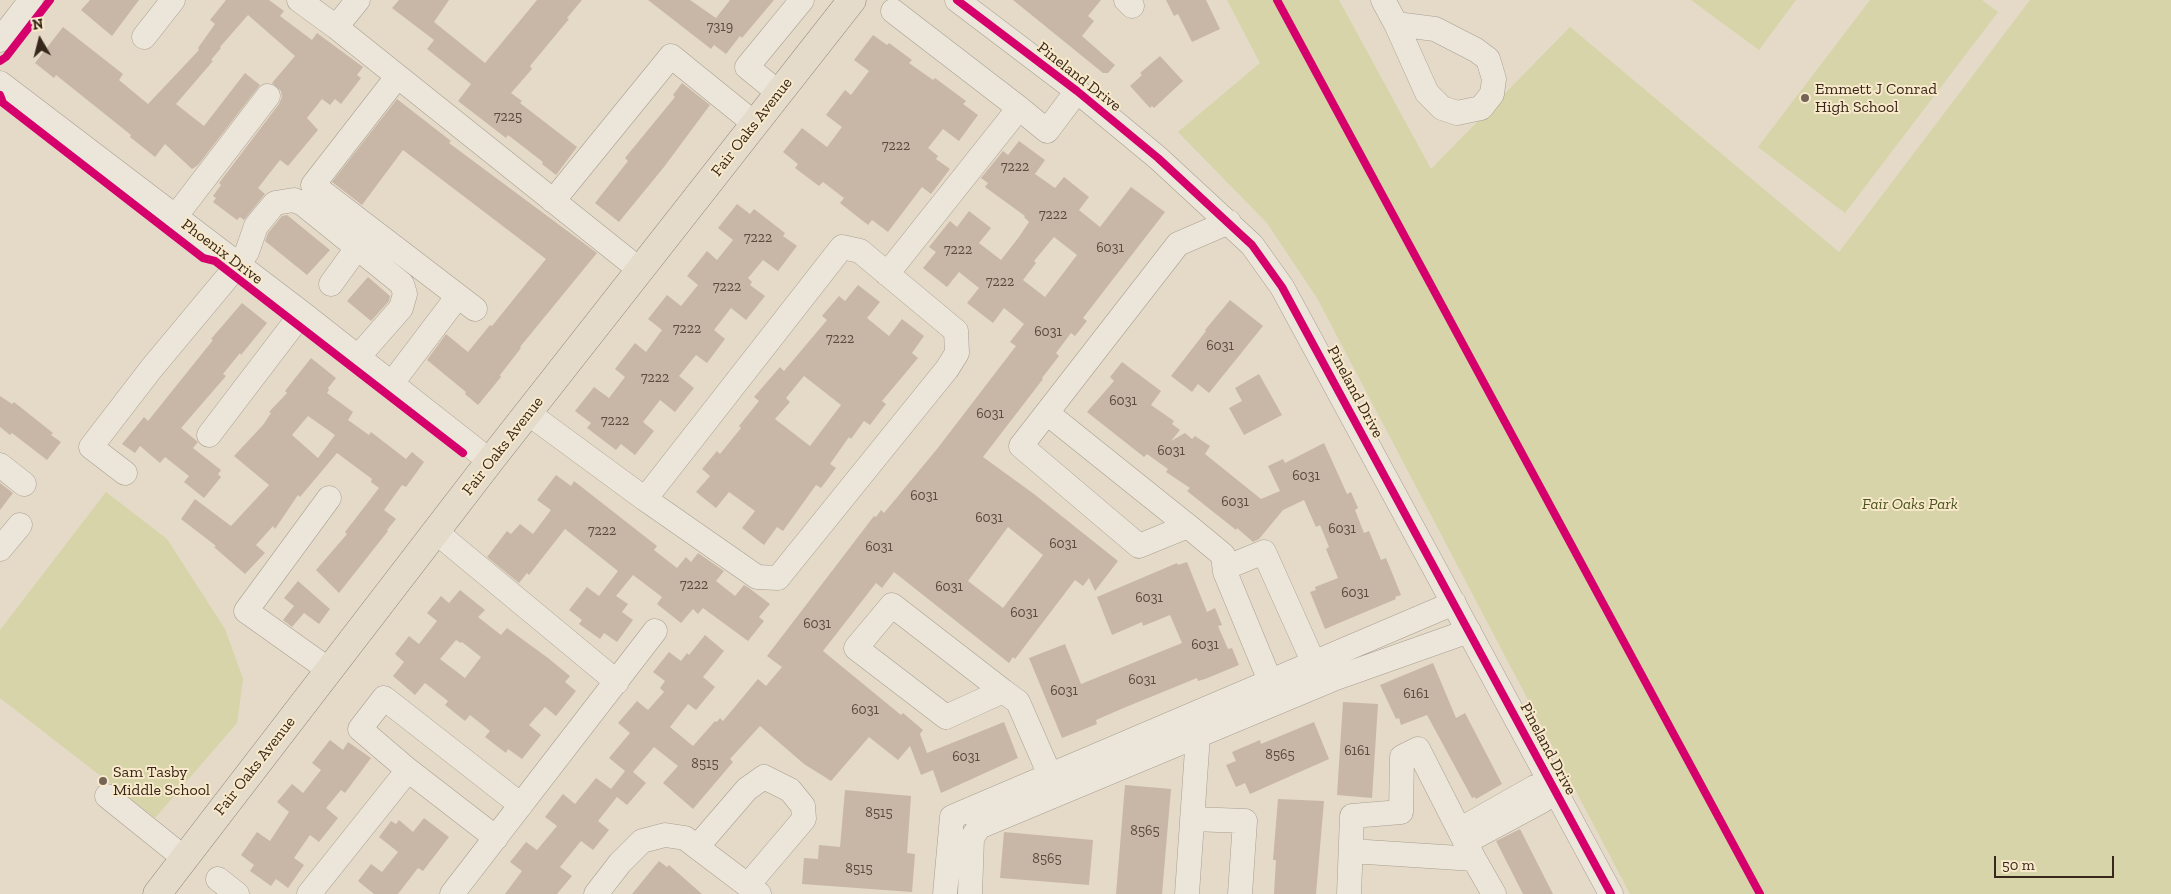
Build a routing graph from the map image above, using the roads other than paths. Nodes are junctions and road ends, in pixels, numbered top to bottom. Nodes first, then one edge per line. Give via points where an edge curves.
1 (31, 0) edge
2 (173, 0) edge
3 (299, 0) edge
4 (358, 0) edge
5 (802, 0) edge
6 (852, 0) edge
7 (957, 0) edge
8 (1383, 0) edge
9 (893, 11) dead end
10 (1396, 24) dead end
11 (336, 27) junction
12 (144, 38) dead end
13 (0, 40) edge
14 (397, 77) junction
15 (0, 83) edge
16 (1077, 92) junction
17 (779, 93) junction
18 (268, 96) dead end
19 (1019, 108) junction
20 (755, 124) junction
21 (553, 201) junction
22 (175, 217) junction
23 (1229, 222) junction
24 (357, 248) junction
25 (237, 264) junction
26 (640, 270) junction
27 (887, 274) junction
28 (330, 284) dead end
29 (302, 313) junction
30 (358, 357) junction
31 (392, 383) junction
32 (528, 413) junction
33 (1047, 413) junction
34 (209, 435) dead end
35 (490, 461) junction
36 (0, 465) edge
37 (125, 473) dead end
38 (24, 484) dead end
39 (329, 498) dead end
40 (645, 498) junction
41 (20, 525) dead end
42 (1188, 526) junction
43 (436, 532) junction
44 (0, 549) edge
45 (1224, 568) junction
46 (1454, 602) junction
47 (655, 631) dead end
48 (1469, 631) junction
49 (1377, 635) junction
50 (1387, 660) junction
51 (329, 670) junction
52 (1318, 673) junction
53 (1270, 681) junction
54 (617, 682) junction
55 (1003, 690) junction
56 (1198, 735) junction
57 (408, 770) junction
58 (1054, 784) junction
59 (1553, 788) junction
60 (107, 796) dead end
61 (520, 805) junction
62 (1192, 819) junction
63 (1462, 836) junction
64 (496, 838) junction
65 (698, 847) junction
66 (1351, 851) junction
67 (184, 858) junction
68 (1474, 859) junction
69 (218, 879) dead end
70 (753, 890) edge
71 (157, 894) edge
72 (237, 894) edge
73 (309, 894) edge
74 (452, 894) edge
75 (596, 894) edge
76 (945, 894) edge
77 (970, 894) edge
78 (1187, 894) edge
79 (1240, 894) edge
80 (1349, 894) edge
81 (1494, 894) edge
82 (1611, 894) edge

1 - 13 street
2 - 12 street
3 - 11 street
4 - 11 street
5 - 17 street via 747,67
6 - 17 main road, Fair Oaks Avenue
7 - 16 street, Pineland Drive
8 - 10 street
9 - 19 street
11 - 14 street
14 - 21 street
14 - 31 street via 313,185 466,302
15 - 22 street, Phoenix Drive
16 - 19 street via 1047,131
16 - 23 street, Pineland Drive
17 - 20 main road, Fair Oaks Avenue
18 - 22 street
19 - 27 street
20 - 21 street via 671,56
20 - 26 main road, Fair Oaks Avenue
21 - 26 street
22 - 25 street, Phoenix Drive
23 - 33 street via 1178,244
23 - 46 street, Pineland Drive via 1252,245 1282,287
24 - 25 street via 302,204 294,200 275,202 256,226 247,252
24 - 28 street
24 - 30 street via 402,284 405,294 401,308
25 - 29 street, Phoenix Drive
25 - 37 street via 91,446
26 - 32 main road, Fair Oaks Avenue
27 - 40 street via 860,251 842,247
27 - 40 street via 956,331 957,353 778,578 758,577
29 - 30 street, Phoenix Drive
29 - 34 street
30 - 31 street, Phoenix Drive
31 - 35 street, Phoenix Drive
32 - 35 main road, Fair Oaks Avenue
32 - 40 street
33 - 42 street
33 - 42 street via 1021,446 1139,546
35 - 43 main road, Fair Oaks Avenue
36 - 38 street
39 - 51 street via 246,611
41 - 44 street
42 - 45 street via 1223,555
43 - 51 main road, Fair Oaks Avenue
43 - 54 street
45 - 52 street via 1264,552
45 - 53 street
46 - 48 street, Pineland Drive
46 - 49 street
47 - 54 street
48 - 50 street
48 - 59 street, Pineland Drive
49 - 50 street
49 - 52 street
50 - 52 street
51 - 67 main road, Fair Oaks Avenue
52 - 53 street
52 - 56 street
53 - 58 street
54 - 61 street
55 - 55 street via 892,605 856,648 946,717
55 - 58 street via 1018,702
56 - 58 street
56 - 62 street
57 - 61 street via 360,729 384,698
57 - 64 street
57 - 73 street
58 - 76 street via 952,817
58 - 77 street via 979,827 972,838
59 - 63 street via 1535,787 1468,824
59 - 82 street, Pineland Drive
60 - 67 street
61 - 64 street
62 - 78 street
62 - 79 street via 1245,821
63 - 66 street via 1418,749 1402,757 1401,812 1352,816
63 - 68 street
64 - 74 street
65 - 70 street
65 - 70 street via 748,789 764,777 790,790 803,806 804,819
65 - 75 street via 685,838 665,835 642,841
66 - 68 street
66 - 80 street
67 - 71 main road, Fair Oaks Avenue
68 - 81 street
69 - 72 street

